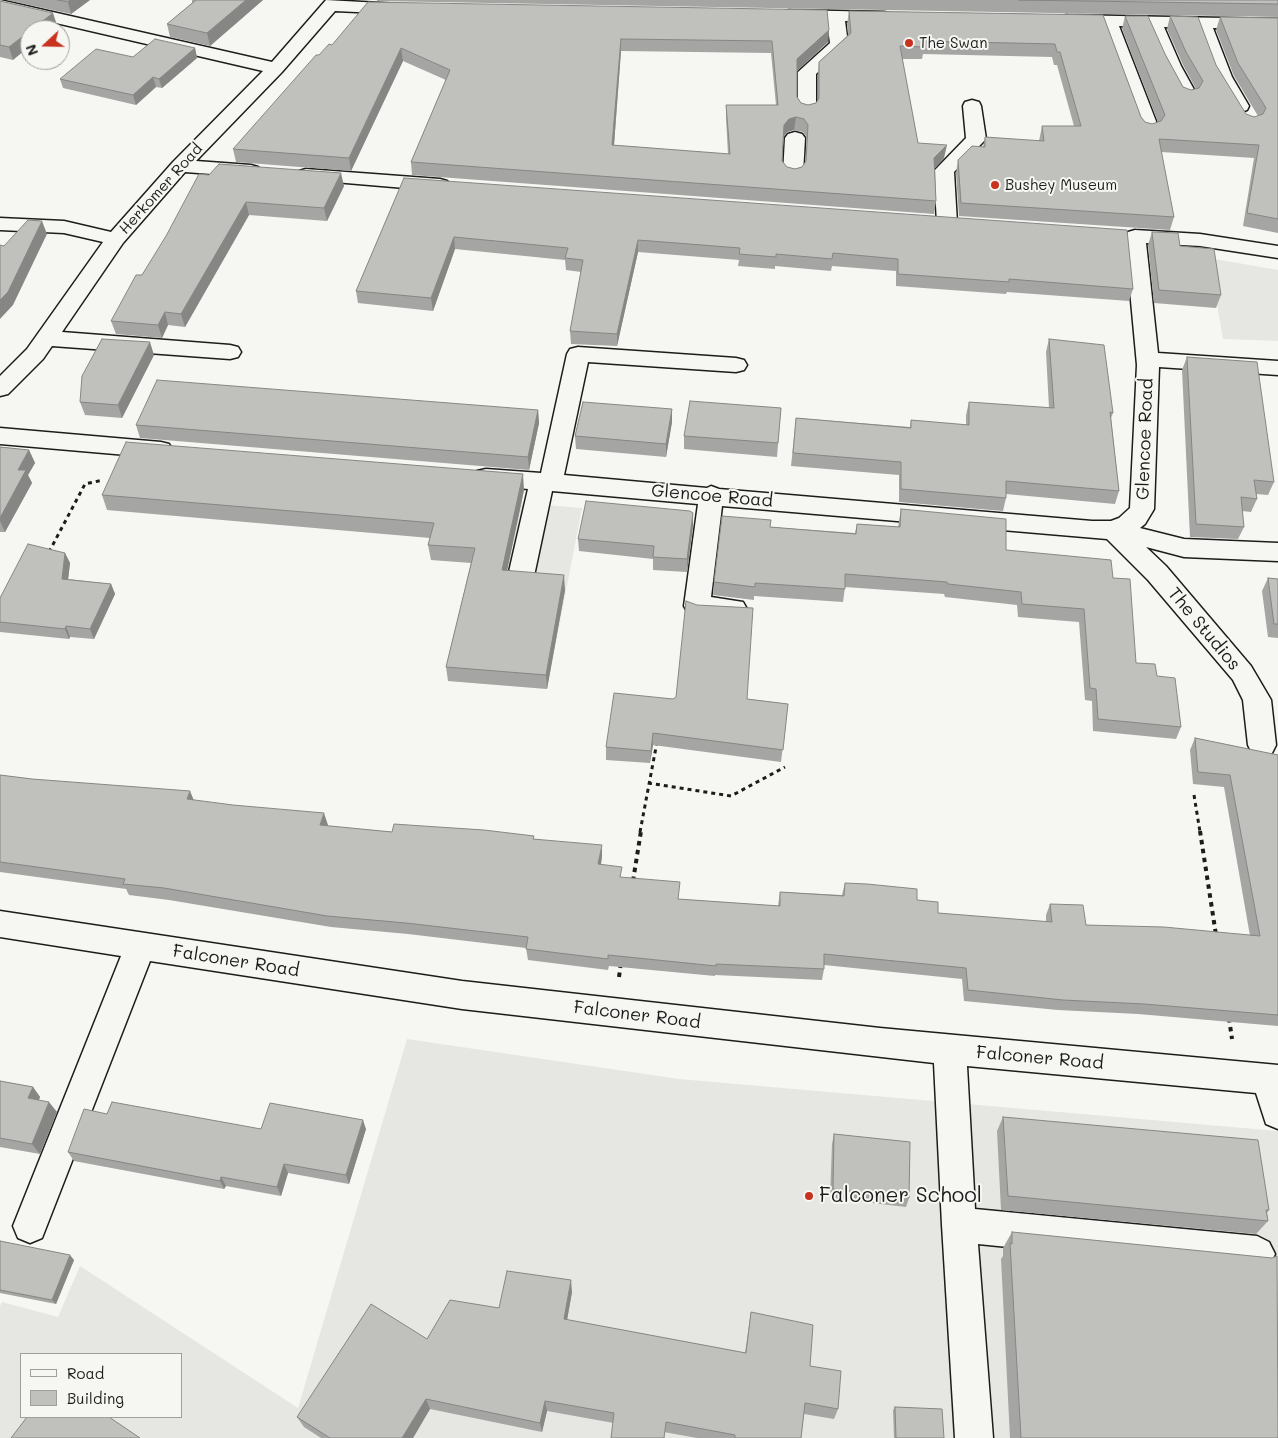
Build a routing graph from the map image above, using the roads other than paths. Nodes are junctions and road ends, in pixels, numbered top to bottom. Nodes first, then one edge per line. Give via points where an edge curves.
1 (333, 3) edge
2 (0, 5) edge
3 (419, 9) edge
4 (890, 11) edge
5 (775, 15) edge
6 (835, 16) junction
7 (1054, 20) edge
8 (1108, 21) junction
9 (1153, 23) junction
10 (1203, 24) junction
11 (1278, 24) edge
12 (276, 68) junction
13 (1188, 96) edge
14 (972, 106) dead end
15 (807, 110) edge
16 (1250, 122) edge
17 (1149, 130) edge
18 (795, 138) edge
19 (180, 166) junction
20 (793, 174) edge
21 (462, 187) edge
22 (947, 223) edge
23 (0, 224) edge
24 (116, 239) junction
25 (1278, 252) edge
26 (46, 338) junction
27 (230, 352) dead end
28 (1147, 359) junction
29 (736, 366) dead end
30 (1278, 368) edge
31 (0, 388) edge
32 (0, 436) edge
33 (186, 452) edge
34 (463, 475) edge
35 (547, 482) junction
36 (712, 495) junction
37 (1113, 530) junction
38 (1278, 552) edge
39 (521, 576) edge
40 (749, 610) edge
41 (1262, 745) dead end
42 (0, 924) edge
43 (140, 946) junction
44 (950, 1050) junction
45 (1261, 1078) edge
46 (1278, 1113) edge
47 (959, 1225) junction
48 (30, 1226) dead end
49 (1257, 1254) edge
50 (974, 1438) edge

1 - 3 street via 360,8
1 - 12 street, Herkomer Road
2 - 12 street
4 - 6 street
5 - 6 street
6 - 15 street via 839,44 807,72
7 - 8 street
8 - 9 street
8 - 17 street
9 - 10 street
9 - 13 street
10 - 11 street
10 - 16 street via 1223,77
12 - 19 street, Herkomer Road
14 - 22 street via 976,140 944,171
18 - 20 street
19 - 21 street
19 - 24 street, Herkomer Road
23 - 24 street via 64,227
24 - 26 street, Herkomer Road
25 - 28 street, Glencoe Road via 1200,240 1124,235
26 - 27 street
26 - 31 street, Herkomer Road
28 - 30 street
28 - 37 street, Glencoe Road via 1142,509 1128,524
29 - 35 street via 578,354
32 - 33 street
34 - 35 street, Glencoe Road
35 - 36 street, Glencoe Road
35 - 39 street
36 - 37 street, Glencoe Road
36 - 40 street via 697,606
37 - 38 street via 1184,548
37 - 41 street, The Studios via 1157,573 1242,673 1257,700
42 - 43 street, Falconer Road
43 - 44 street, Falconer Road via 462,995
43 - 48 street
44 - 45 street, Falconer Road
44 - 47 street
45 - 46 street
47 - 49 street
47 - 50 street

